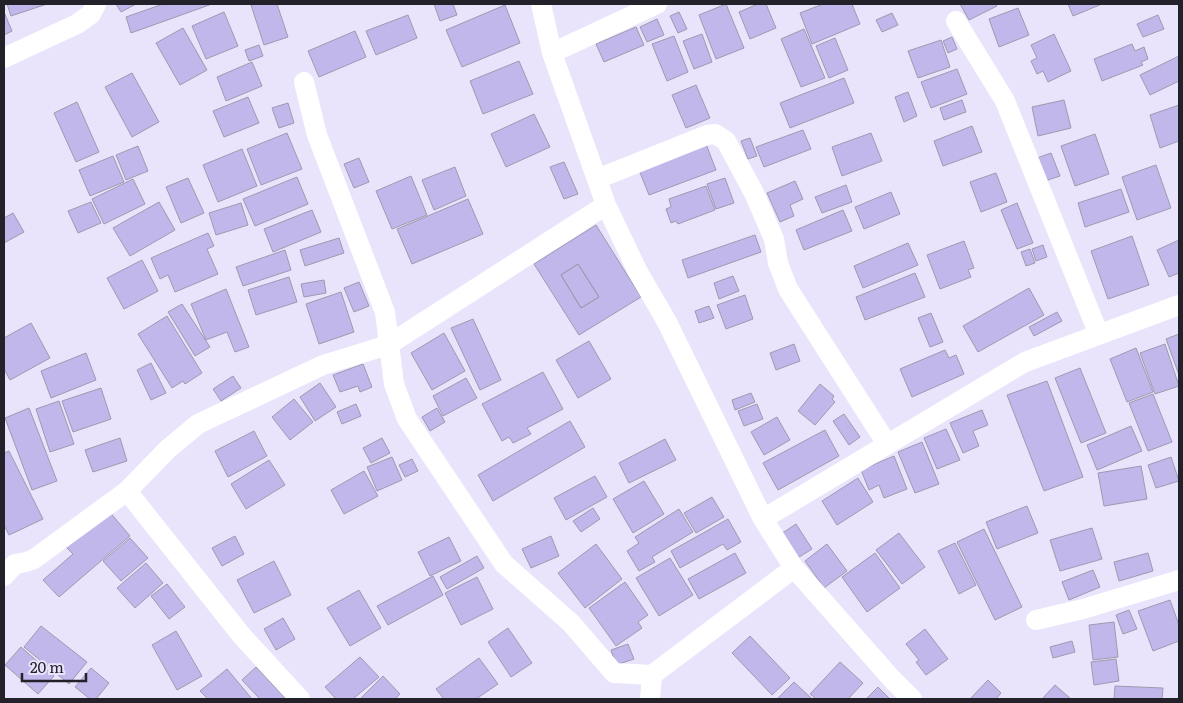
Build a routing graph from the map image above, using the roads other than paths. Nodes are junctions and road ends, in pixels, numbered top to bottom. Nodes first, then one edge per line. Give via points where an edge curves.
1 (96, 4) edge
2 (541, 4) edge
3 (657, 4) edge
4 (956, 21) dead end
5 (552, 53) junction
6 (4, 58) edge
7 (304, 82) dead end
8 (597, 179) junction
9 (606, 205) junction
10 (1179, 305) edge
11 (1099, 335) junction
12 (388, 345) junction
13 (887, 444) junction
14 (127, 491) junction
15 (763, 519) junction
16 (794, 568) junction
17 (4, 576) edge
18 (1179, 580) edge
19 (1036, 620) dead end
20 (652, 675) junction
21 (300, 699) edge
22 (650, 699) edge
23 (912, 699) edge

1 - 6 street via 91,14 78,24
2 - 5 street
3 - 5 street
4 - 11 street via 1005,101
5 - 8 street
7 - 12 street via 317,135 385,312
8 - 9 street
8 - 13 street via 707,135 715,134 726,141 774,239 778,263 788,289
9 - 12 street
9 - 15 street
10 - 11 street
11 - 13 street via 1025,362
12 - 14 street via 323,365 198,424
12 - 20 street via 394,384 407,418 504,564 571,622 614,673
13 - 15 street
14 - 17 street via 34,559 15,564
14 - 21 street via 242,636
15 - 16 street
16 - 20 street
16 - 23 street
18 - 19 street
20 - 22 street

